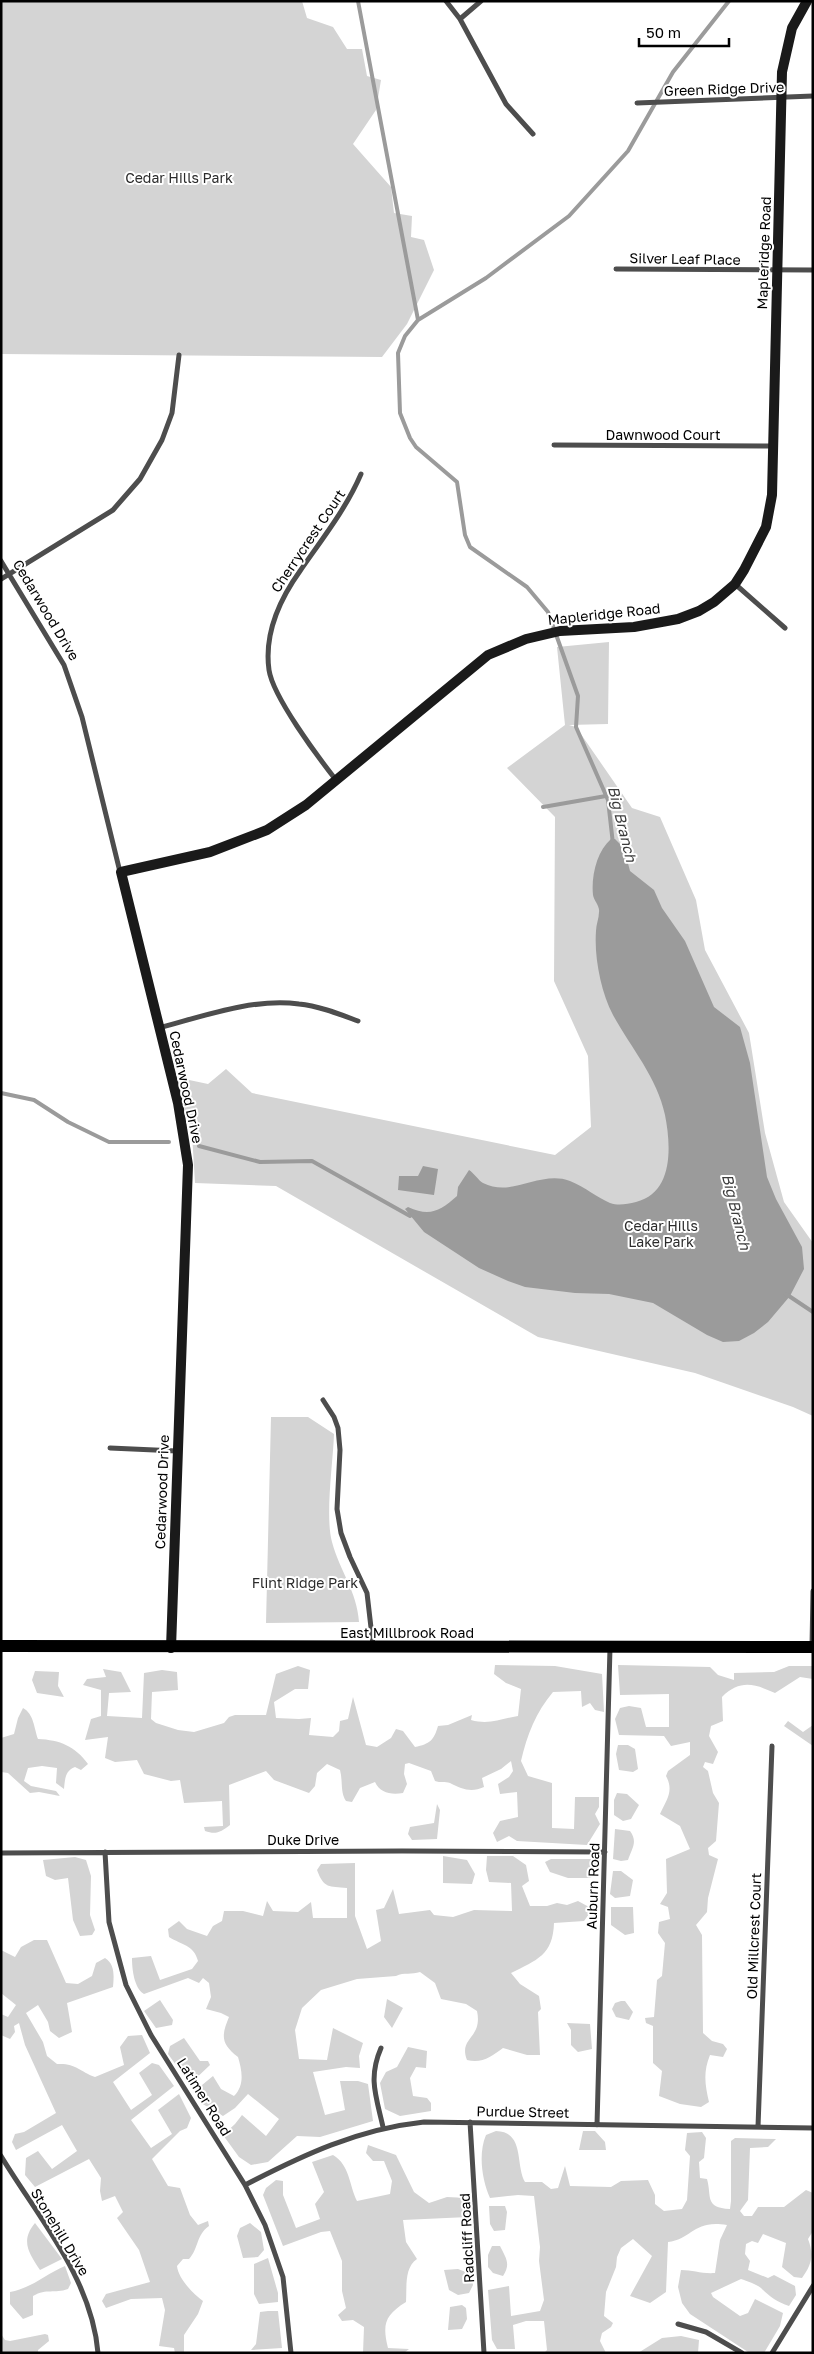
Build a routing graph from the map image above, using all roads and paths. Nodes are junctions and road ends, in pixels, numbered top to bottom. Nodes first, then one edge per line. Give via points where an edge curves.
1 (446, 1) edge
2 (481, 1) edge
3 (807, 1) edge
4 (460, 19) junction
5 (813, 96) edge
6 (781, 98) junction
7 (636, 103) dead end
8 (533, 134) dead end
9 (616, 269) dead end
10 (778, 270) junction
11 (813, 270) edge
12 (179, 355) dead end
13 (554, 446) dead end
14 (773, 446) junction
15 (361, 474) dead end
16 (1, 561) edge
17 (10, 574) junction
18 (1, 580) edge
19 (735, 584) junction
20 (785, 628) dead end
21 (336, 780) junction
22 (120, 872) junction
23 (358, 1021) dead end
24 (159, 1028) junction
25 (323, 1400) dead end
26 (110, 1448) dead end
27 (176, 1451) junction
28 (813, 1591) edge
29 (1, 1646) edge
30 (170, 1648) junction
31 (373, 1648) junction
32 (610, 1648) junction
33 (812, 1648) edge
34 (772, 1746) dead end
35 (104, 1852) junction
36 (606, 1852) junction
37 (1, 1853) edge
38 (382, 2048) dead end
39 (470, 2122) junction
40 (597, 2125) junction
41 (383, 2127) junction
42 (758, 2127) junction
43 (813, 2128) edge
44 (1, 2156) edge
45 (245, 2185) junction
46 (813, 2286) edge
47 (678, 2324) dead end
48 (98, 2353) edge
49 (292, 2353) edge
50 (484, 2353) edge
51 (742, 2353) edge
52 (772, 2353) edge

1 - 4 street
2 - 4 street
3 - 6 street, Mapleridge Road via 792,28 787,46
4 - 8 street via 506,104
5 - 6 street, Green Ridge Drive
6 - 7 street, Green Ridge Drive
6 - 10 street, Mapleridge Road
9 - 10 street, Silver Leaf Place
10 - 11 street, Silver Leaf Place
10 - 14 street, Mapleridge Road
12 - 17 street via 172,413 162,440 140,479 113,510
13 - 14 street, Dawnwood Court
14 - 19 street, Mapleridge Road via 772,495 766,527
15 - 21 street, Cherrycrest Court via 350,499 280,603 269,652 269,671 275,686 314,751
16 - 17 street, Cedarwood Drive
17 - 18 street
17 - 22 street, Cedarwood Drive via 56,649 78,701
19 - 20 street
19 - 21 street, Mapleridge Road via 714,602 678,619 634,627 560,631 526,639 488,655
21 - 22 street, Mapleridge Road via 306,805 248,839 210,852
22 - 24 street, Cedarwood Drive
23 - 24 street via 336,1012 299,1004 265,1004
24 - 27 street, Cedarwood Drive via 178,1103 188,1165
25 - 31 street via 338,1428 337,1510 344,1541 367,1593
26 - 27 street
27 - 30 street, Cedarwood Drive
28 - 33 street
29 - 30 main road, East Millbrook Road
30 - 31 main road, East Millbrook Road
31 - 32 main road, East Millbrook Road
32 - 33 main road, East Millbrook Road
32 - 36 street, Auburn Road
34 - 42 street, Old Millcrest Court
35 - 36 street, Duke Drive
35 - 37 street, Duke Drive
35 - 45 street, Latimer Road via 109,1922 126,1986 151,2035
36 - 40 street, Auburn Road
38 - 41 street via 373,2075
39 - 40 street, Purdue Street
39 - 41 street, Purdue Street via 424,2122
39 - 50 street, Radcliff Road
40 - 42 street, Purdue Street
41 - 45 street, Purdue Street via 322,2147
42 - 43 street, Purdue Street
44 - 48 street, Stonehill Drive via 75,2276 92,2318
45 - 49 street, Latimer Road via 265,2225 282,2277
46 - 52 street
47 - 51 street via 706,2332

